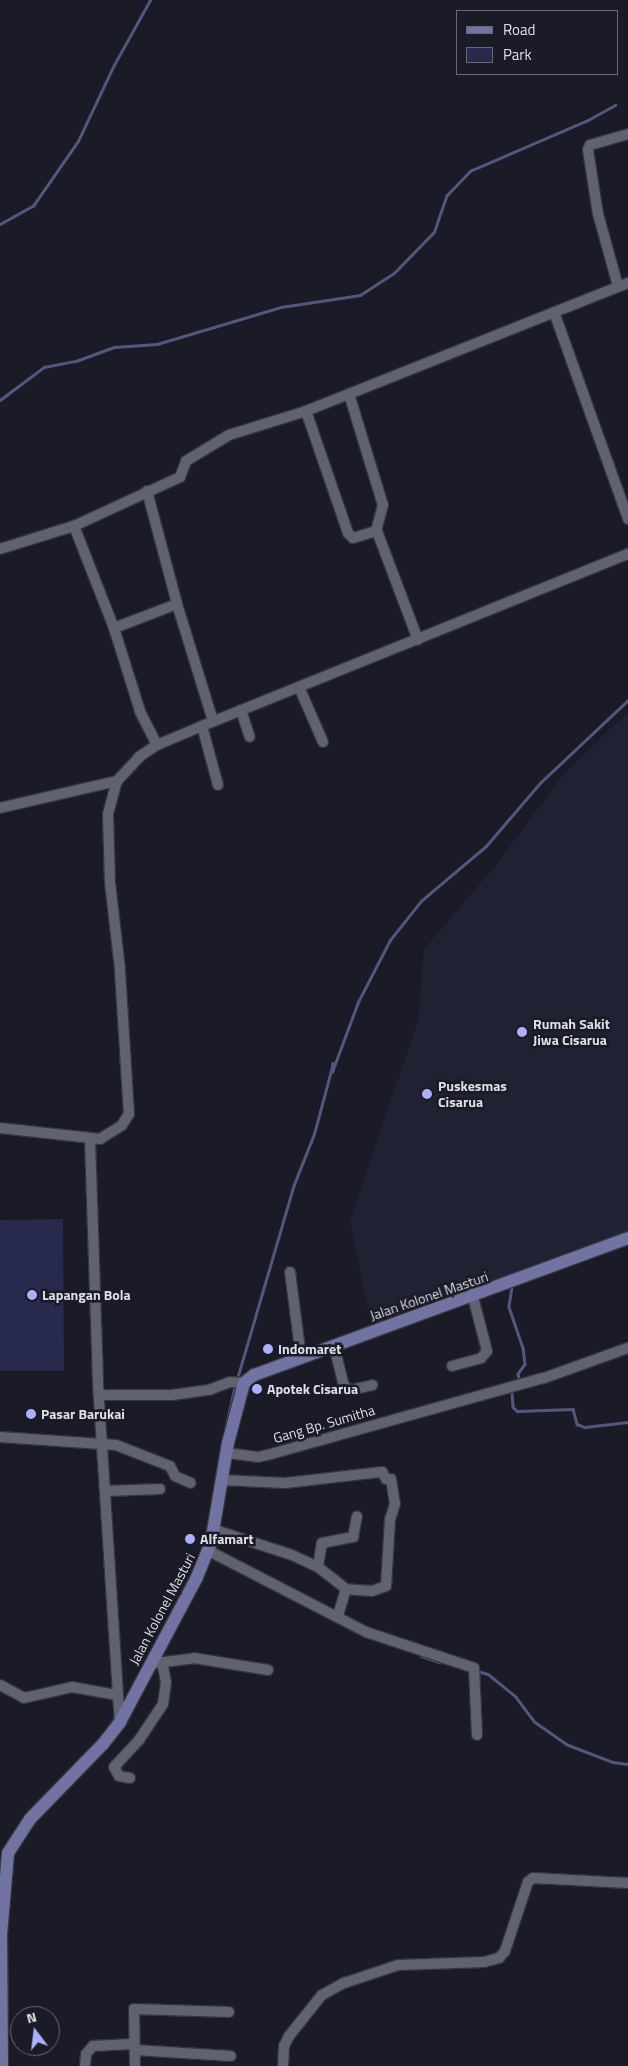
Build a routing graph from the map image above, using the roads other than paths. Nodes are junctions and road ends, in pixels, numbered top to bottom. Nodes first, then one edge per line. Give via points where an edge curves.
1 (628, 134) edge
2 (623, 284) edge
3 (554, 312) junction
4 (349, 394) junction
5 (306, 411) junction
6 (146, 490) junction
7 (628, 519) edge
8 (74, 526) junction
9 (376, 531) junction
10 (0, 549) edge
11 (628, 554) edge
12 (177, 604) junction
13 (114, 628) junction
14 (418, 640) junction
15 (299, 687) junction
16 (241, 710) junction
17 (214, 721) junction
18 (202, 726) junction
19 (250, 737) dead end
20 (324, 742) dead end
21 (157, 745) junction
22 (117, 781) junction
23 (218, 785) dead end
24 (0, 808) edge
25 (0, 1128) edge
26 (90, 1140) junction
27 (628, 1238) edge
28 (290, 1272) dead end
29 (473, 1297) junction
30 (334, 1346) junction
31 (628, 1348) edge
32 (302, 1357) junction
33 (452, 1366) dead end
34 (239, 1383) junction
35 (372, 1385) dead end
36 (99, 1395) junction
37 (0, 1437) edge
38 (103, 1443) junction
39 (226, 1453) junction
40 (222, 1480) junction
41 (191, 1483) dead end
42 (160, 1489) dead end
43 (106, 1492) junction
44 (357, 1516) dead end
45 (214, 1530) junction
46 (209, 1551) junction
47 (318, 1567) junction
48 (346, 1589) junction
49 (338, 1616) junction
50 (156, 1663) junction
51 (268, 1670) dead end
52 (0, 1686) edge
53 (117, 1695) junction
54 (120, 1722) junction
55 (477, 1735) dead end
56 (130, 1778) dead end
57 (628, 1883) edge
58 (229, 2012) dead end
59 (133, 2047) junction
60 (231, 2056) dead end
61 (2, 2066) edge
62 (85, 2066) edge
63 (135, 2066) edge
64 (283, 2066) edge

1 - 2 street via 590,145 588,150 598,214
2 - 3 street
3 - 4 street
3 - 7 street
4 - 5 street
4 - 9 street via 383,505
5 - 6 street via 229,435 186,461 180,478
5 - 9 street via 348,533 353,538
6 - 8 street
6 - 12 street
8 - 10 street
8 - 13 street
9 - 14 street
11 - 14 street
12 - 13 street
12 - 17 street
13 - 21 street via 140,711
14 - 15 street
15 - 16 street
15 - 20 street
16 - 17 street
16 - 19 street
17 - 18 street
18 - 21 street
18 - 23 street
21 - 22 street via 139,757
22 - 24 street
22 - 26 street via 108,814 110,882 131,1099 129,1114 122,1124 106,1136
25 - 26 street
26 - 36 street
27 - 29 main road, Jalan Kolonel Masturi
28 - 32 street
29 - 30 main road, Jalan Kolonel Masturi
29 - 33 street via 487,1352 481,1358
30 - 32 main road, Jalan Kolonel Masturi
30 - 35 street via 344,1386 351,1390
31 - 39 street, Gang Bp. Sumitha via 544,1378 264,1455
32 - 34 main road, Jalan Kolonel Masturi
34 - 36 street via 172,1395
34 - 39 main road, Jalan Kolonel Masturi
36 - 38 street
37 - 38 street
38 - 41 street via 131,1448 170,1466 174,1476
38 - 43 street
39 - 40 main road, Jalan Kolonel Masturi
40 - 45 main road, Jalan Kolonel Masturi
40 - 48 street via 285,1483 384,1473 392,1482 395,1504 390,1519 386,1586 372,1591
42 - 43 street
43 - 53 street
44 - 47 street via 353,1537 322,1543
45 - 46 main road, Jalan Kolonel Masturi
45 - 47 street via 274,1547
46 - 49 street
46 - 50 main road, Jalan Kolonel Masturi
47 - 48 street
48 - 49 street
49 - 55 street via 374,1636 476,1670
50 - 51 street via 194,1658
50 - 54 main road, Jalan Kolonel Masturi
50 - 56 street via 166,1682 163,1704 139,1740 114,1768 119,1776
52 - 53 street via 24,1698 72,1687
53 - 54 street
54 - 61 main road, Jalan Kolonel Masturi via 104,1744 30,1819 8,1853 1,1935
57 - 64 street via 533,1878 528,1882 505,1951 499,1958 484,1962 398,1965 344,1983 322,1995 289,2036 284,2046
58 - 59 street via 134,2009
59 - 60 street
59 - 62 street via 93,2046 86,2054
59 - 63 street

